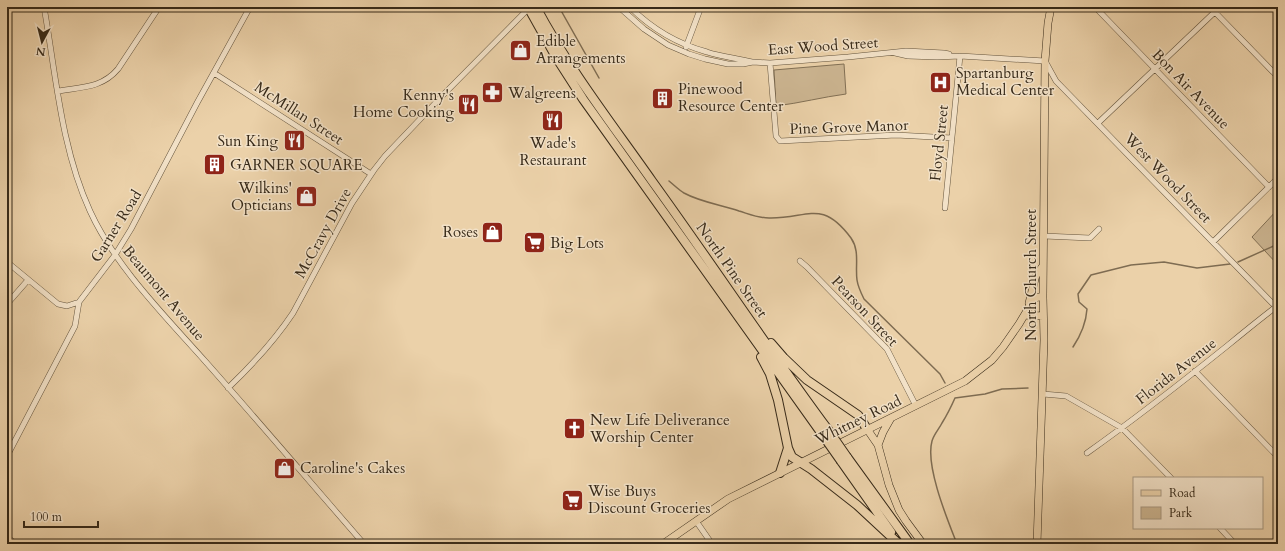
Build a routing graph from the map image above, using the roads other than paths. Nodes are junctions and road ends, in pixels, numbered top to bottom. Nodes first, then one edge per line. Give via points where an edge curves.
1 (44, 7) edge
2 (159, 7) edge
3 (250, 7) edge
4 (532, 7) edge
5 (619, 7) edge
6 (630, 7) edge
7 (701, 7) edge
8 (1051, 7) edge
9 (1210, 7) edge
10 (1220, 7) edge
11 (1096, 8) dead end
12 (1215, 12) junction
13 (686, 45) junction
14 (684, 52) junction
15 (960, 56) junction
16 (1045, 61) junction
17 (753, 62) junction
18 (770, 63) junction
19 (1155, 69) junction
20 (214, 73) junction
21 (1278, 77) edge
22 (58, 91) junction
23 (1098, 123) junction
24 (952, 138) junction
25 (371, 174) junction
26 (1278, 178) edge
27 (1269, 187) junction
28 (944, 208) dead end
29 (1099, 230) dead end
30 (1044, 236) junction
31 (1213, 242) junction
32 (115, 255) junction
33 (800, 261) dead end
34 (7, 262) edge
35 (1043, 266) junction
36 (28, 280) junction
37 (1043, 297) junction
38 (79, 302) junction
39 (7, 304) edge
40 (1277, 307) edge
41 (1026, 314) junction
42 (1043, 316) junction
43 (747, 323) junction
44 (1195, 371) junction
45 (228, 388) junction
46 (1043, 394) junction
47 (916, 406) junction
48 (892, 417) junction
49 (1122, 428) junction
50 (867, 429) junction
51 (878, 445) junction
52 (788, 448) junction
53 (1086, 453) dead end
54 (7, 456) edge
55 (1278, 457) edge
56 (844, 459) junction
57 (801, 463) junction
58 (780, 473) junction
59 (1170, 477) edge
60 (696, 521) junction
61 (1221, 529) edge
62 (7, 537) edge
63 (1037, 543) edge
64 (16, 544) edge
65 (364, 544) edge
66 (664, 544) edge
67 (712, 544) edge
68 (899, 544) edge
69 (910, 544) edge
70 (923, 544) edge
71 (1053, 544) edge
72 (1235, 544) edge

1 - 22 street, Beaumont Avenue
2 - 22 street via 113,75 99,84
3 - 20 street, Garner Road
4 - 25 street, McCravy Drive via 444,94
4 - 43 highway, North Pine Street via 553,52 583,99
5 - 14 street, East Wood Street via 653,35
6 - 13 street, East Wood Street via 663,33
7 - 13 street
8 - 16 main road, North Church Street
9 - 12 street
10 - 12 street
11 - 19 street, Bon Air Avenue
12 - 19 street
12 - 21 street
13 - 14 street
13 - 17 street, East Wood Street
14 - 17 street, East Wood Street via 728,64
15 - 16 street, East Wood Street
15 - 18 street, East Wood Street via 908,56 895,53
15 - 24 street, Floyd Street
16 - 23 street, West Wood Street via 1056,81
16 - 30 main road, North Church Street
17 - 18 street, East Wood Street
18 - 24 street, Pine Grove Manor via 776,136 780,141 890,135
19 - 23 street
19 - 27 street, Bon Air Avenue
20 - 25 street, McMillan Street
20 - 32 street, Garner Road
22 - 32 street, Beaumont Avenue via 68,144 80,187 91,213
23 - 31 street, West Wood Street
24 - 28 street, Floyd Street
25 - 45 street, McCravy Drive via 352,203 293,313 270,344
26 - 27 street
27 - 31 street
29 - 30 street via 1090,238
30 - 35 main road, North Church Street
31 - 40 street, West Wood Street
32 - 38 street, Garner Road
32 - 45 street, Beaumont Avenue
33 - 47 street, Pearson Street via 887,349
34 - 36 street
35 - 37 main road, North Church Street
35 - 41 main road via 1036,275
36 - 38 street via 58,304 67,306
36 - 39 street
37 - 41 main road, Whitney Road via 1034,299
37 - 42 main road, North Church Street
38 - 54 street, Garner Road via 75,326
40 - 44 street, Florida Avenue
41 - 42 main road
41 - 47 main road, Whitney Road via 1003,347 979,371 952,389
42 - 46 main road, North Church Street
43 - 50 highway via 820,390 858,415
43 - 52 highway via 774,387
43 - 56 highway, North Pine Street, bridge via 779,363
44 - 49 street, Florida Avenue
44 - 55 street
45 - 65 street, Beaumont Avenue
46 - 49 street via 1066,396
46 - 63 main road, North Church Street
47 - 48 main road, Whitney Road
48 - 50 main road, Whitney Road
48 - 51 main road
49 - 53 street, Florida Avenue
49 - 59 street
50 - 51 main road
50 - 57 main road, Whitney Road
51 - 70 main road via 899,510
52 - 57 highway via 792,457
52 - 58 highway
56 - 68 highway, North Pine Street
56 - 69 highway, North Pine Street
57 - 58 main road, Whitney Road
57 - 68 highway
58 - 60 main road, Whitney Road via 728,499
60 - 66 main road, Whitney Road
60 - 67 street
61 - 72 street
62 - 64 street
63 - 71 street

